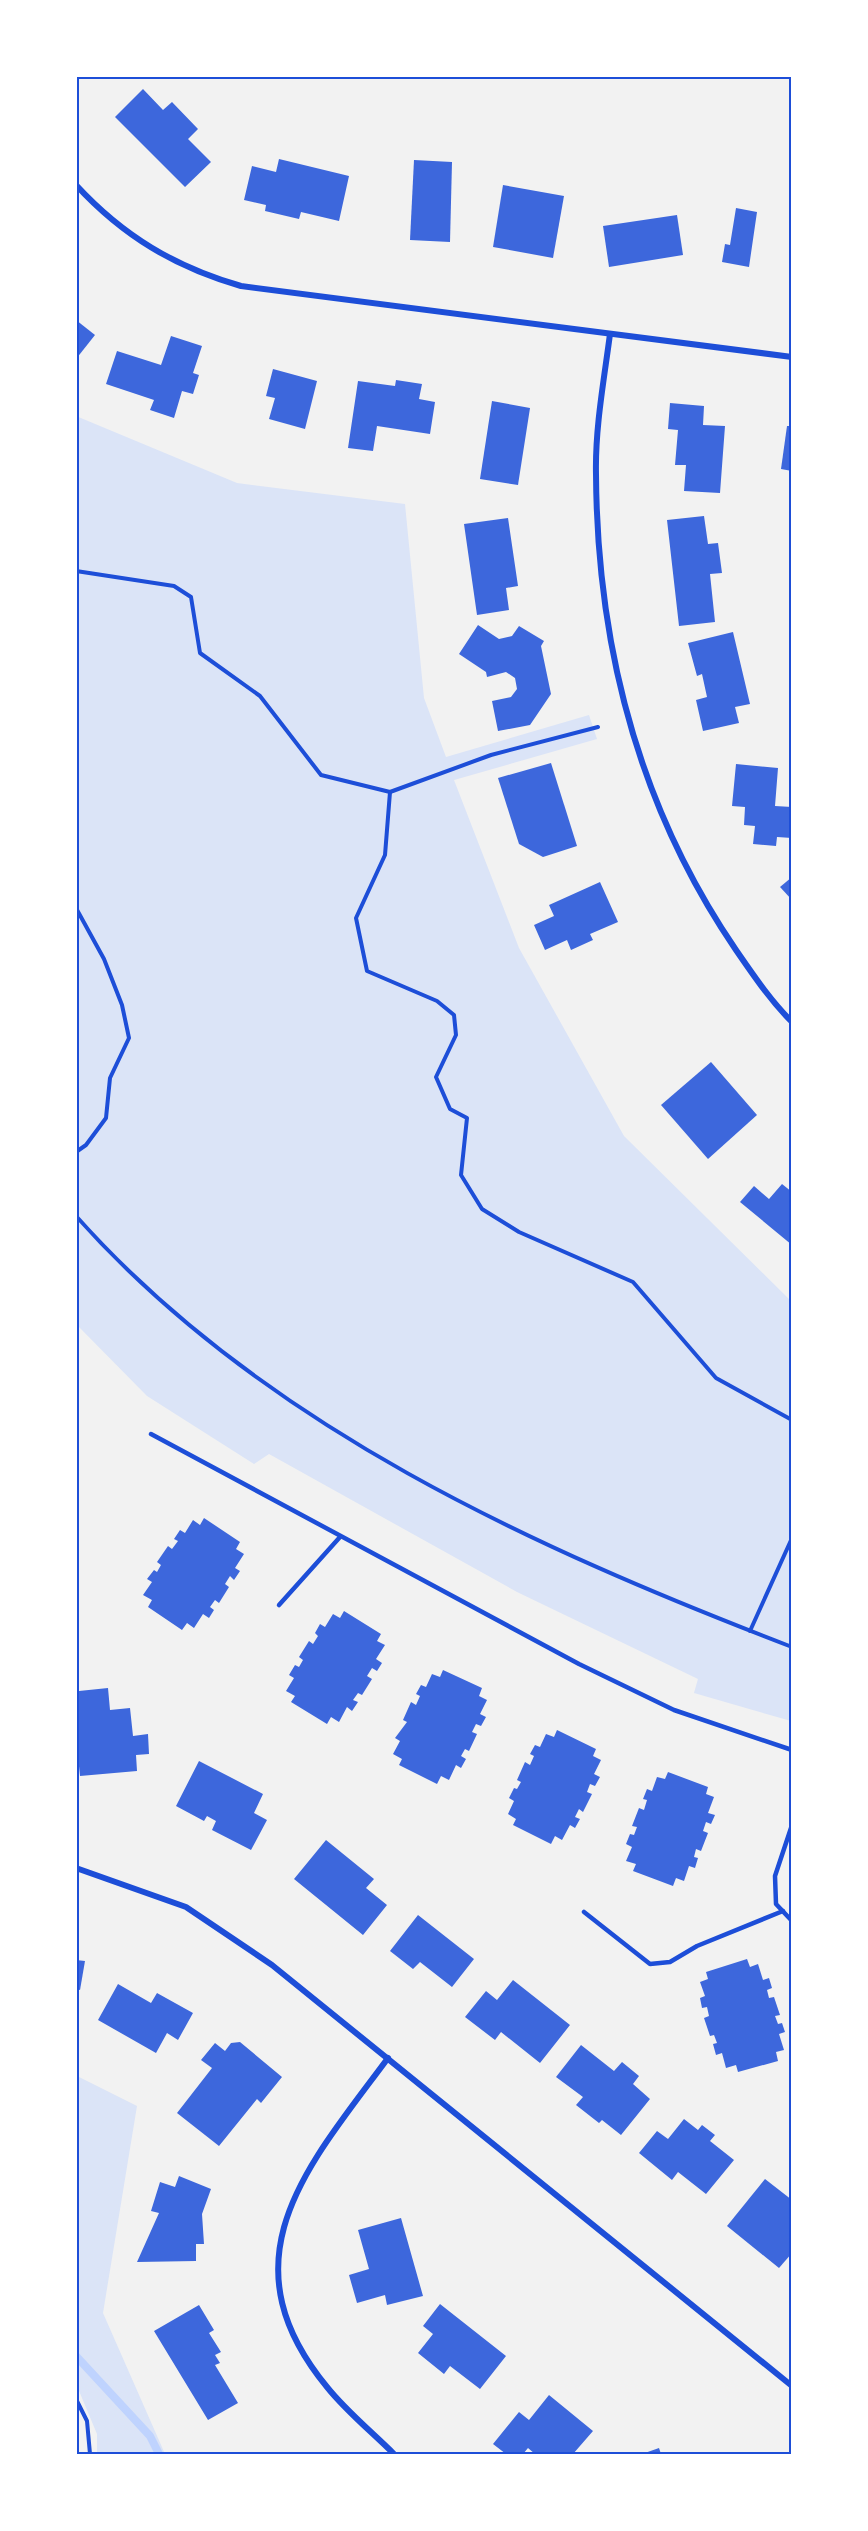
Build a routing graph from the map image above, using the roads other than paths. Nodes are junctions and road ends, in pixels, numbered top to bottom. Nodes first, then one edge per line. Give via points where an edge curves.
1 (76, 185) edge
2 (610, 334) junction
3 (792, 357) edge
4 (792, 1022) edge
5 (151, 1434) dead end
6 (340, 1537) junction
7 (279, 1605) dead end
8 (792, 1750) edge
9 (792, 1825) edge
10 (76, 1868) edge
11 (783, 1911) junction
12 (584, 1912) dead end
13 (792, 1921) edge
14 (388, 2058) junction
15 (792, 2386) edge
16 (394, 2454) edge

1 - 2 street via 129,235 168,260 204,276 241,286
2 - 3 street
2 - 4 street via 596,472 601,573 622,701 659,813 675,848 712,915 772,1002
5 - 6 lane
6 - 7 lane
6 - 8 lane via 674,1710
9 - 11 lane via 775,1876 776,1904
10 - 14 street via 186,1907 272,1965
11 - 12 lane via 697,1946 670,1962 650,1964
11 - 13 lane
14 - 15 street
14 - 16 street via 306,2172 282,2228 276,2265 285,2313 300,2347 327,2387

